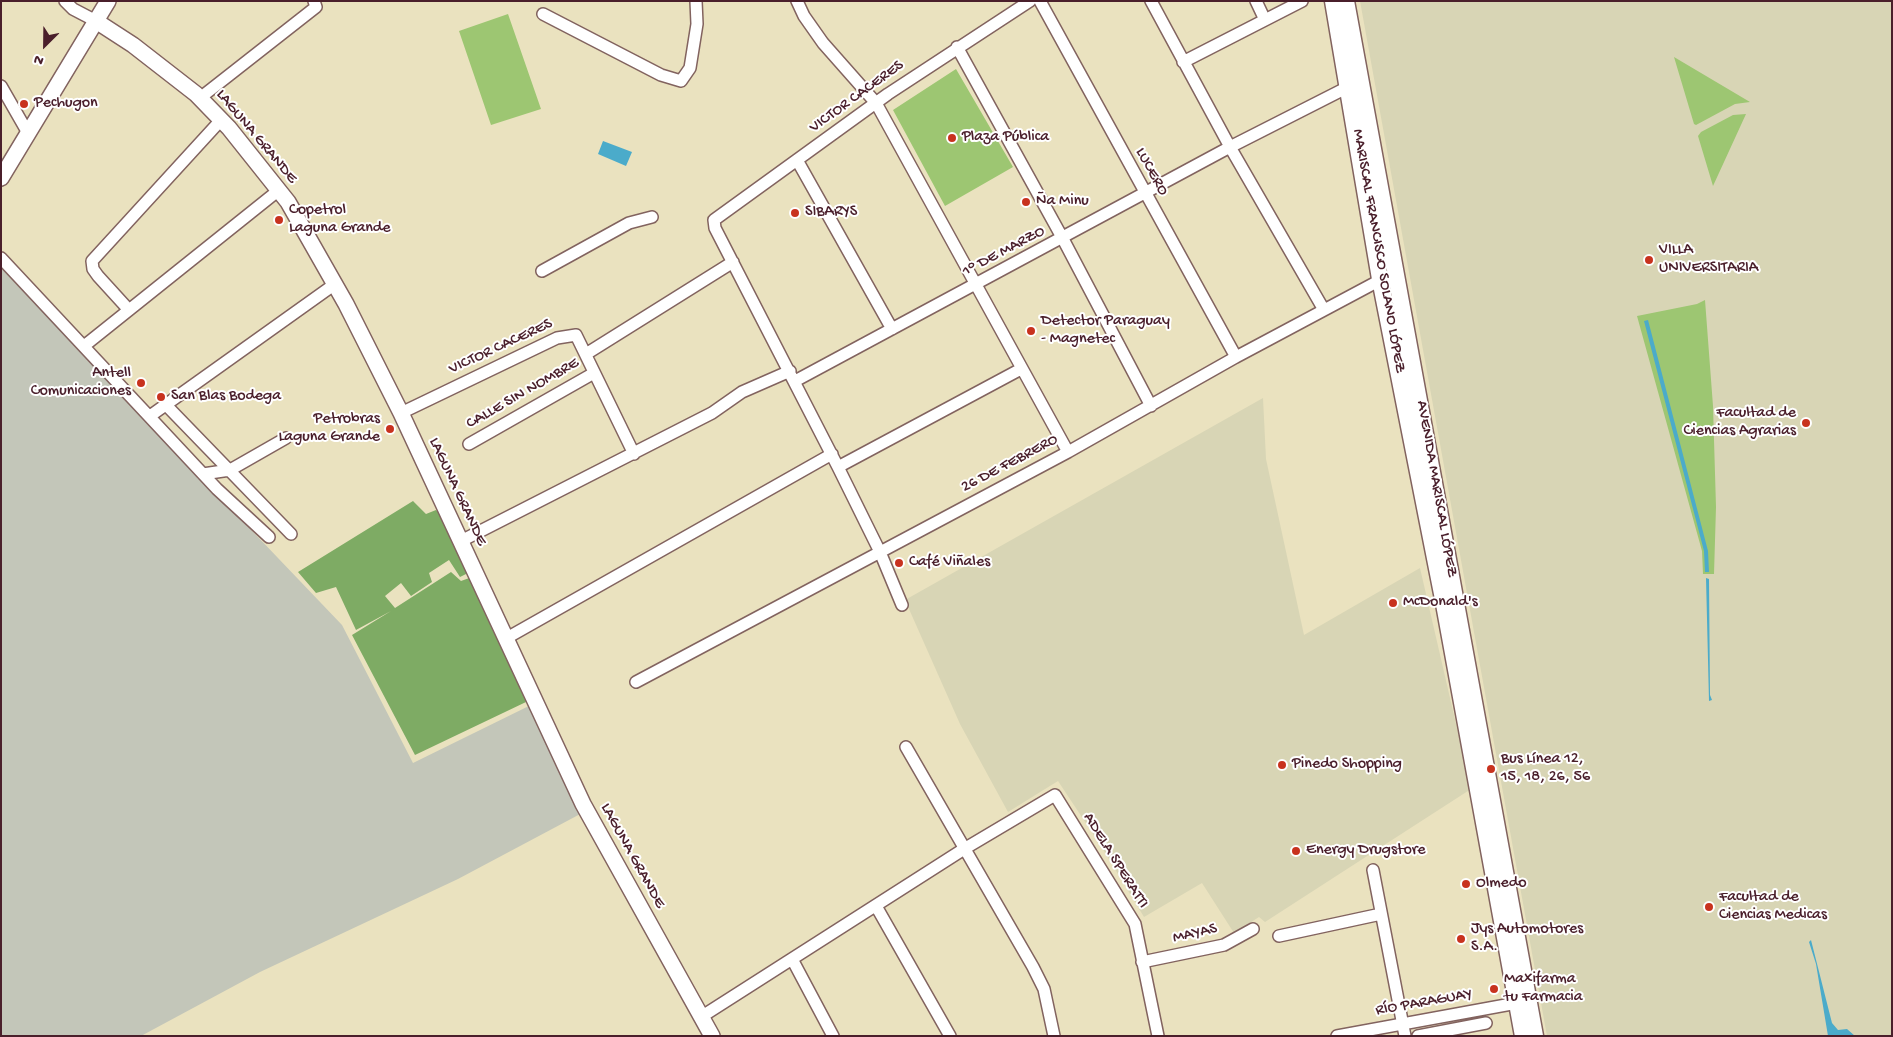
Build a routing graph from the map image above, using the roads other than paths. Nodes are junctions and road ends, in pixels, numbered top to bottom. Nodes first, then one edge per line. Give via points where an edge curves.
1 (65, 1) edge
2 (108, 1) edge
3 (314, 1) edge
4 (797, 1) edge
5 (1030, 1) edge
6 (1040, 1) edge
7 (1151, 1) edge
8 (1256, 1) edge
9 (1302, 1) edge
10 (1333, 1) edge
11 (1346, 1) edge
12 (698, 2) edge
13 (542, 14) dead end
14 (1265, 20) junction
15 (96, 21) junction
16 (957, 47) junction
17 (1183, 62) junction
18 (1355, 84) junction
19 (1, 86) edge
20 (200, 98) junction
21 (876, 102) junction
22 (222, 120) junction
23 (28, 133) junction
24 (1230, 148) junction
25 (797, 160) junction
26 (1, 178) edge
27 (279, 190) junction
28 (1145, 195) junction
29 (652, 217) dead end
30 (1063, 239) junction
31 (1, 258) edge
32 (733, 262) junction
33 (542, 271) dead end
34 (1396, 272) junction
35 (1380, 279) junction
36 (335, 284) junction
37 (975, 285) junction
38 (129, 310) junction
39 (1324, 310) junction
40 (892, 330) junction
41 (84, 346) junction
42 (586, 354) junction
43 (1236, 357) junction
44 (1021, 369) junction
45 (594, 373) junction
46 (792, 376) junction
47 (166, 405) junction
48 (1151, 406) junction
49 (400, 413) junction
50 (150, 416) junction
51 (286, 438) dead end
52 (469, 444) dead end
53 (1068, 452) junction
54 (634, 454) junction
55 (832, 454) junction
56 (838, 467) junction
57 (230, 470) junction
58 (203, 474) junction
59 (291, 534) dead end
60 (269, 537) dead end
61 (460, 542) junction
62 (880, 552) junction
63 (902, 605) dead end
64 (1448, 626) junction
65 (505, 639) junction
66 (1452, 671) dead end
67 (636, 682) dead end
68 (906, 747) dead end
69 (964, 849) junction
70 (1373, 870) dead end
71 (876, 906) junction
72 (1381, 914) junction
73 (1253, 929) dead end
74 (1279, 936) dead end
75 (792, 959) junction
76 (1142, 962) junction
77 (1517, 1003) junction
78 (701, 1016) junction
79 (1486, 1023) dead end
80 (1403, 1024) junction
81 (712, 1036) edge
82 (833, 1036) edge
83 (950, 1036) edge
84 (1054, 1036) edge
85 (1158, 1036) edge
86 (1337, 1036) edge
87 (1405, 1036) edge
88 (1418, 1036) edge
89 (1523, 1036) edge
90 (1535, 1036) edge

1 - 15 street
2 - 15 main road
3 - 20 street via 316,7
4 - 21 street via 823,43
5 - 16 street, VICTOR CACERES
6 - 28 street, LUCERO
7 - 17 street
8 - 14 street
9 - 14 street
10 - 18 highway, MARISCAL FRANCISCO SOLANO LÓPEZ
11 - 18 highway, AVENIDA MARISCAL LÓPEZ
12 - 13 street via 690,68 681,81 661,75
14 - 17 street
15 - 20 main road, LAGUNA GRANDE via 161,66
15 - 23 main road
16 - 21 street, VICTOR CACERES
16 - 30 street
17 - 24 street
18 - 24 street, 1° DE MARZO
18 - 34 highway, AVENIDA MARISCAL LÓPEZ
18 - 35 highway, MARISCAL FRANCISCO SOLANO LÓPEZ
19 - 23 street
20 - 22 main road, LAGUNA GRANDE
21 - 25 street, VICTOR CACERES
21 - 37 street
22 - 27 main road, LAGUNA GRANDE
22 - 38 street via 92,261 98,276
23 - 26 main road
24 - 28 street, 1° DE MARZO
24 - 39 street
25 - 32 street, VICTOR CACERES via 714,220
25 - 40 street
27 - 36 main road, LAGUNA GRANDE
27 - 38 street
28 - 30 street, 1° DE MARZO
28 - 43 street, LUCERO
29 - 33 street via 629,223
30 - 37 street, 1° DE MARZO
30 - 48 street
31 - 41 street
32 - 42 street
32 - 46 street
34 - 35 street, 26 DE FEBRERO
34 - 90 highway, AVENIDA MARISCAL LÓPEZ
35 - 39 street, 26 DE FEBRERO
35 - 64 highway, MARISCAL FRANCISCO SOLANO LÓPEZ
36 - 47 street
36 - 49 main road, LAGUNA GRANDE
37 - 40 street, 1° DE MARZO
37 - 44 street
38 - 41 street
39 - 43 street, 26 DE FEBRERO
40 - 46 street, 1° DE MARZO
41 - 50 street
42 - 45 street
42 - 49 street, VICTOR CACERES via 576,335 557,338
43 - 48 street, 26 DE FEBRERO
44 - 53 street
44 - 56 street
45 - 52 street, CALLE SIN NOMBRE
45 - 54 street
46 - 54 street, 1° DE MARZO via 742,392 712,413
46 - 55 street
47 - 50 street
47 - 57 street
48 - 53 street, 26 DE FEBRERO
49 - 61 main road, LAGUNA GRANDE
50 - 58 street
51 - 57 street
53 - 62 street, 26 DE FEBRERO
54 - 61 street, 1° DE MARZO
55 - 56 street
55 - 65 street
56 - 62 street
57 - 58 street
57 - 59 street
58 - 60 street
61 - 65 main road, LAGUNA GRANDE
62 - 63 street
62 - 67 street, 26 DE FEBRERO
64 - 66 highway via 1446,636
64 - 77 highway, MARISCAL FRANCISCO SOLANO LÓPEZ
65 - 78 main road, LAGUNA GRANDE via 583,804
68 - 69 street
69 - 71 street
69 - 76 street, ADELA SPERATTI via 1055,794 1135,924
69 - 84 street via 1044,989
70 - 72 street
71 - 75 street
71 - 83 street
72 - 74 street
72 - 80 street
73 - 76 street, MAYAS via 1224,944
75 - 78 street
75 - 82 street
76 - 85 street, ADELA SPERATTI
77 - 80 street, RÍO PARAGUAY
77 - 89 highway
78 - 81 main road, LAGUNA GRANDE
79 - 88 street
80 - 86 street, RÍO PARAGUAY
80 - 87 street

